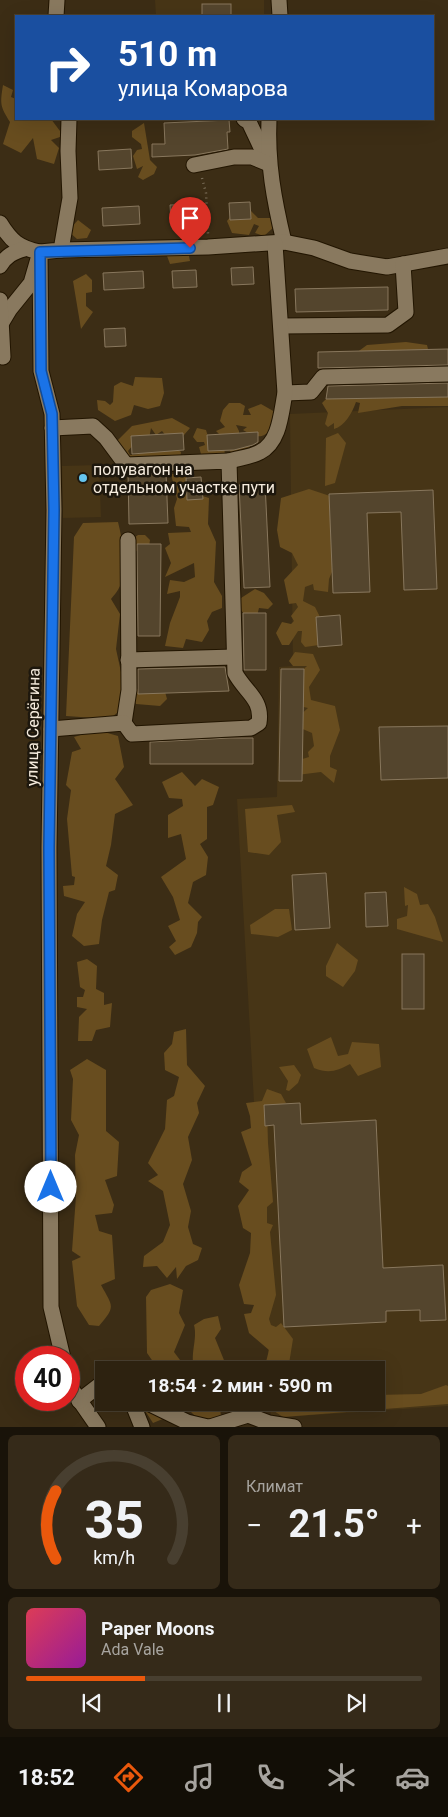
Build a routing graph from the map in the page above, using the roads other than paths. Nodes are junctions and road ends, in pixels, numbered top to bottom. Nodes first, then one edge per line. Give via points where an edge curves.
1 (57, 0) edge
2 (279, 0) edge
3 (56, 15) edge
4 (280, 15) edge
5 (69, 120) edge
6 (246, 120) edge
7 (269, 120) edge
8 (196, 164) road end
9 (269, 164) junction
10 (0, 223) edge
11 (280, 243) junction
12 (24, 249) junction
13 (61, 250) junction
14 (40, 252) junction
15 (448, 256) edge
16 (403, 264) junction
17 (0, 266) edge
18 (0, 300) edge
19 (1, 324) junction
20 (280, 326) junction
21 (3, 357) dead end
22 (448, 374) edge
23 (285, 393) junction
24 (52, 428) junction
25 (230, 461) junction
26 (128, 540) dead end
27 (234, 657) junction
28 (128, 660) junction
29 (124, 723) junction
30 (51, 729) junction
31 (60, 1346) edge
32 (95, 1389) edge
33 (80, 1401) joint
34 (136, 1411) edge
35 (164, 1411) edge
36 (98, 1427) edge
37 (142, 1427) edge
38 (209, 1427) edge
39 (294, 1427) edge

1 - 3 street
2 - 4 street
5 - 13 street via 70,198
6 - 9 street
7 - 9 street
8 - 9 street via 252,157
9 - 11 street
10 - 12 street via 11,239
11 - 13 street
11 - 16 street via 314,248 350,261 387,267
11 - 20 street
12 - 14 street
12 - 17 street via 5,257
13 - 14 street
14 - 19 street via 31,283
14 - 24 street, улица Серёгина via 42,393 52,414
15 - 16 street
16 - 20 street via 406,312 388,325
18 - 19 street
19 - 21 street
20 - 23 street
22 - 23 street via 323,377 311,392
23 - 25 street via 274,440 260,452
24 - 25 street via 93,426 126,465
24 - 30 street, улица Серёгина
25 - 27 street
26 - 28 street
27 - 28 street
27 - 29 street via 234,673 256,699 261,712 259,723 251,728 132,734
28 - 29 street
29 - 30 street
30 - 31 street, улица Серёгина via 51,1307
32 - 33 street
33 - 36 street
34 - 37 street
35 - 38 street via 187,1422
38 - 39 street via 248,1414 269,1423

